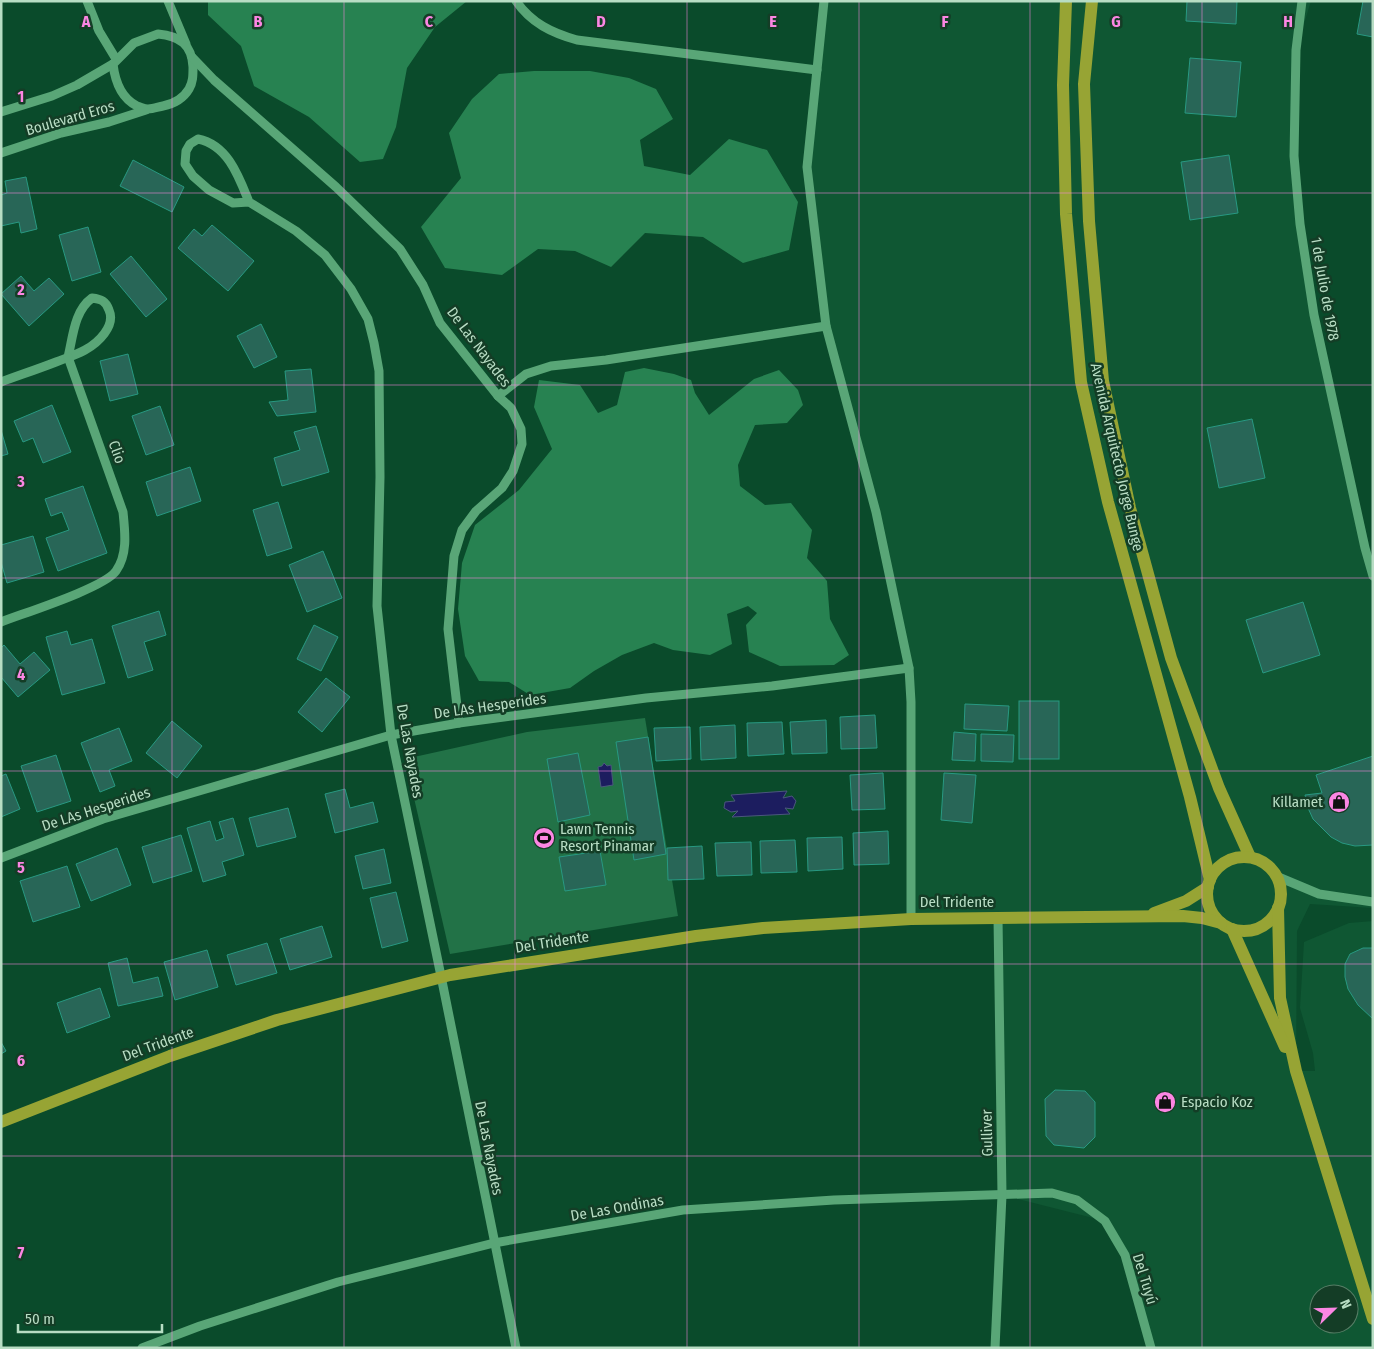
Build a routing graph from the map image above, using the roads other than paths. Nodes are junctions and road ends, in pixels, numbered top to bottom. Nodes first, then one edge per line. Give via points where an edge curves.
1 (86, 1) edge
2 (168, 1) edge
3 (516, 1) edge
4 (824, 1) edge
5 (1066, 1) edge
6 (1092, 1) edge
7 (1302, 1) edge
8 (187, 46) junction
9 (192, 57) junction
10 (115, 62) junction
11 (817, 70) junction
12 (146, 110) junction
13 (1, 112) edge
14 (1, 154) edge
15 (249, 202) junction
16 (826, 326) junction
17 (68, 357) junction
18 (1, 382) edge
19 (498, 396) junction
20 (1369, 546) edge
21 (1373, 576) edge
22 (1, 622) edge
23 (909, 668) junction
24 (459, 723) junction
25 (390, 735) junction
26 (1250, 857) junction
27 (1, 858) edge
28 (1276, 876) junction
29 (1209, 883) junction
30 (1373, 902) edge
31 (1278, 908) junction
32 (998, 918) junction
33 (1132, 918) junction
34 (911, 919) junction
35 (1227, 926) junction
36 (441, 976) junction
37 (1296, 1072) junction
38 (1, 1122) edge
39 (1002, 1195) junction
40 (1105, 1221) joint
41 (494, 1243) junction
42 (1373, 1319) edge
43 (142, 1348) edge
44 (516, 1348) edge
45 (995, 1348) edge
46 (1151, 1348) edge

1 - 10 street
2 - 8 street
3 - 11 street via 524,13 539,25 577,40
4 - 11 street
5 - 29 main road, Avenida Arquitecto Jorge Bunge via 1063,85 1066,214 1081,382 1108,502 1190,797
6 - 26 main road, Avenida Arquitecto Jorge Bunge via 1084,84 1089,221 1103,381 1130,508 1171,658 1219,788
7 - 20 street, 1 de Julio de 1978 via 1296,50 1294,156 1300,224 1314,315
8 - 9 street
8 - 10 street via 178,38 158,34 134,43
9 - 12 street via 193,80 188,90 170,104
9 - 19 street, De Las Nayades via 400,249 440,323
10 - 12 street via 118,86 124,96
10 - 13 street, Boulevard Eros via 52,96
11 - 16 street via 807,167
12 - 14 street, Boulevard Eros via 61,133
15 - 15 street, De Las Nayades via 239,176 226,156 209,141 198,139 190,144 185,164 192,176 209,190 234,203
15 - 25 street, De Las Nayades via 296,231 324,255 352,289 368,320 379,371 377,606
16 - 19 street via 552,366 526,374
16 - 23 street via 876,512
17 - 17 street via 84,303 92,298 100,299 107,304 111,314 110,326 86,350
17 - 18 street
17 - 22 street, Clio via 123,512 126,536 122,559 115,572 100,585
19 - 24 street, De Las Nayades via 511,408 521,429 522,444 513,472 462,530 454,556 448,629
20 - 21 street, 1 de Julio de 1978
23 - 24 street, De LAs Hesperides
23 - 34 street
24 - 25 street, De LAs Hesperides
25 - 27 street, De LAs Hesperides via 103,819
25 - 36 street, De Las Nayades
26 - 28 main road via 1260,860
26 - 29 main road via 1226,861 1216,869
28 - 30 street via 1319,894
28 - 31 main road via 1280,886
29 - 33 main road, Del Tridente via 1179,904
29 - 35 main road via 1207,897 1210,907 1214,916
31 - 35 main road via 1264,925 1254,929 1243,931
31 - 37 main road via 1280,998
32 - 33 main road, Del Tridente
32 - 34 main road, Del Tridente
32 - 39 street, Gulliver
33 - 35 main road, Del Tridente via 1192,917
34 - 36 main road, Del Tridente via 763,928 696,936
35 - 37 main road
36 - 38 main road, Del Tridente via 277,1020 170,1056
36 - 41 street, De Las Nayades
37 - 42 main road
39 - 40 street, De Las Ondinas via 1052,1193 1077,1200
39 - 41 street, De Las Ondinas via 834,1200 683,1210
39 - 45 street, Gulliver
40 - 46 street, Del Tuyú via 1125,1255
41 - 43 street, De Las Ondinas via 338,1282
41 - 44 street, De Las Nayades

